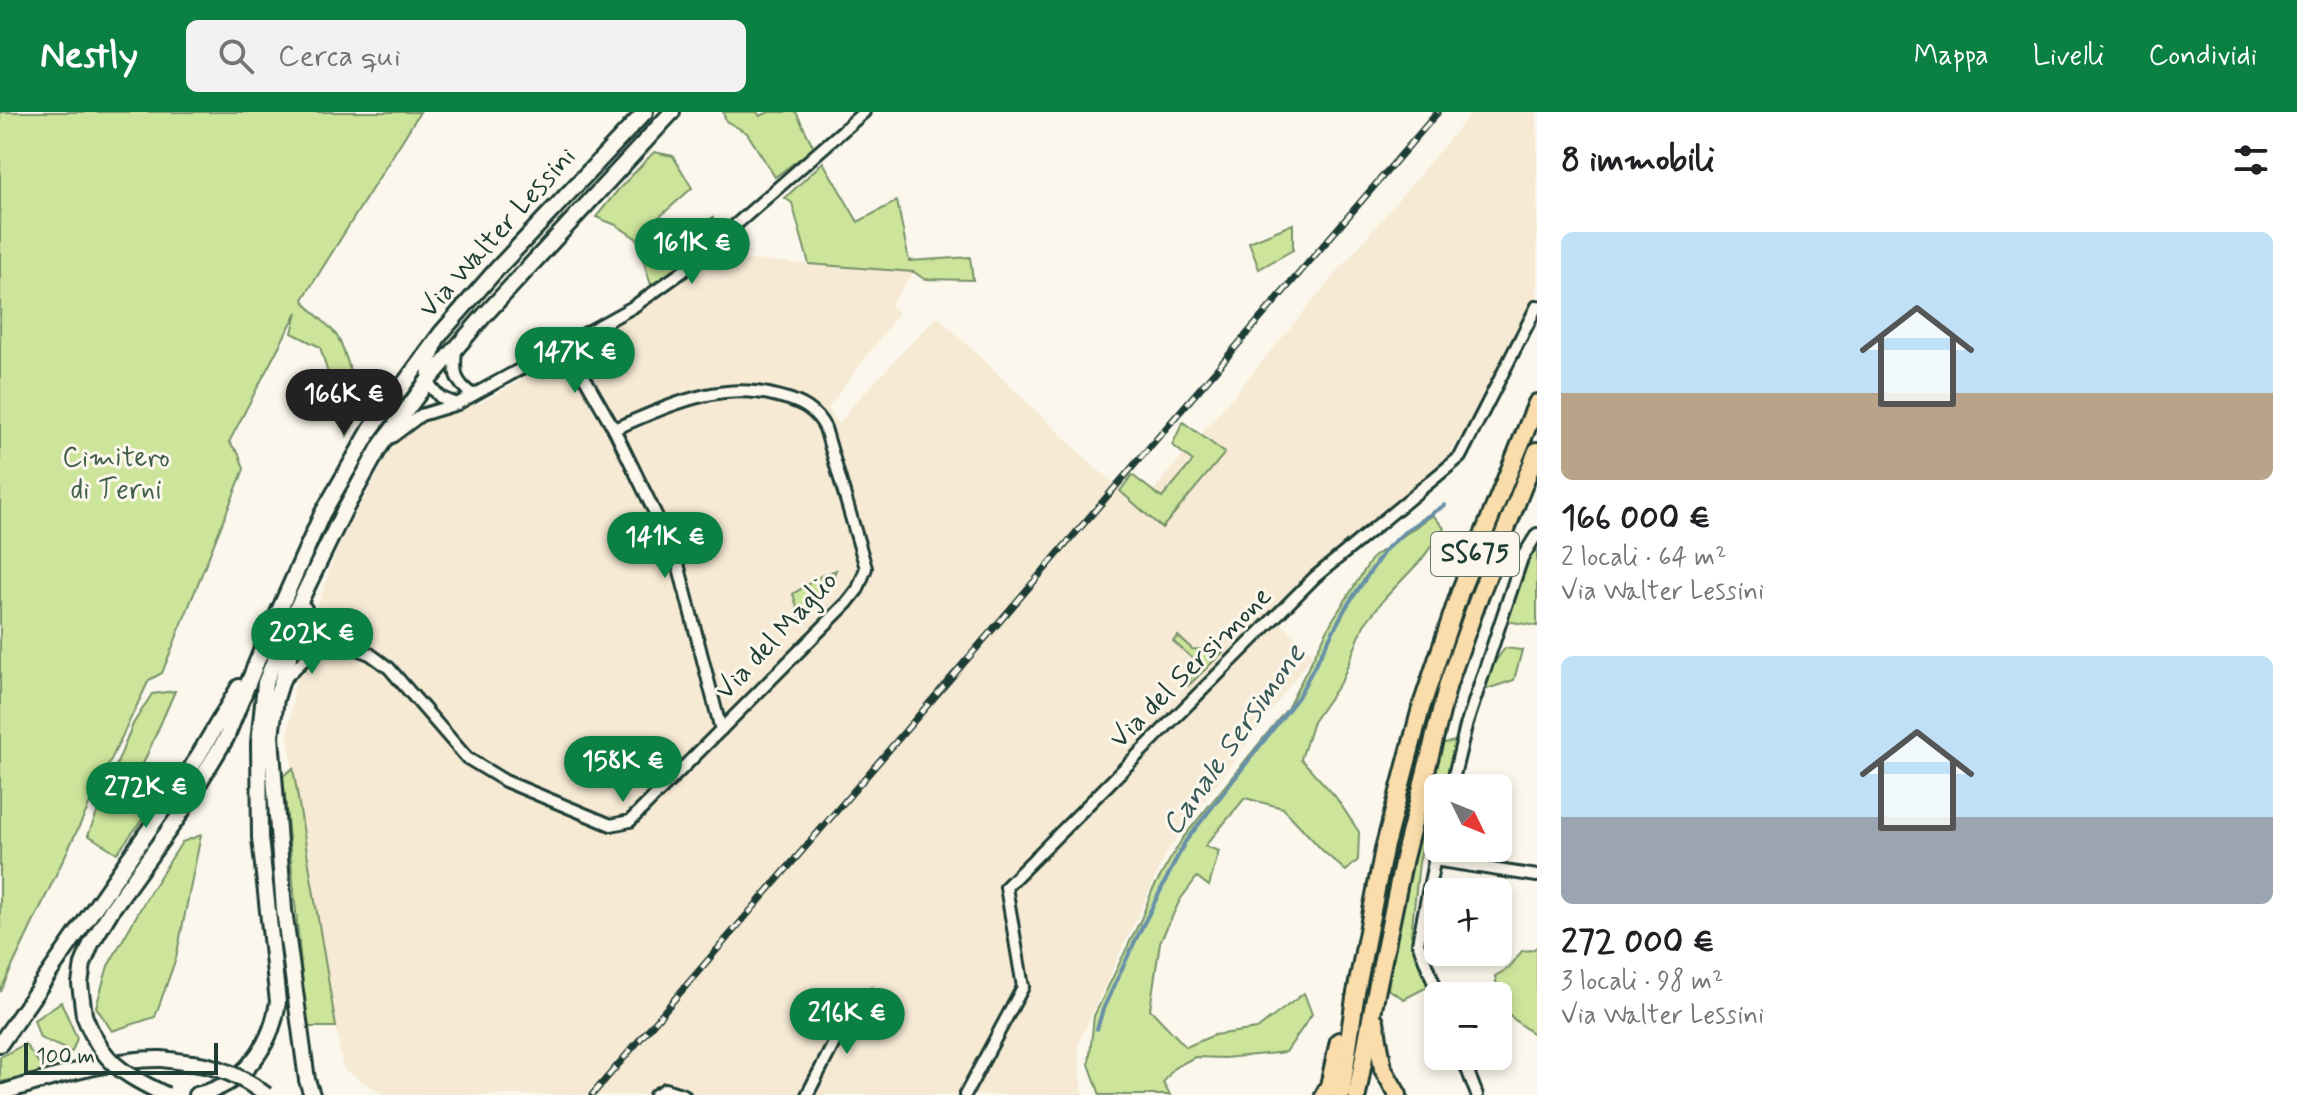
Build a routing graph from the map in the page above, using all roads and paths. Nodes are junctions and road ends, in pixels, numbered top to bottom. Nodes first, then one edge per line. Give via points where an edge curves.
1 (645, 112) edge
2 (672, 112) edge
3 (864, 112) edge
4 (1537, 306) edge
5 (442, 332) junction
6 (566, 345) junction
7 (456, 349) junction
8 (427, 382) junction
9 (473, 395) junction
10 (1537, 403) edge
11 (457, 404) junction
12 (614, 429) junction
13 (381, 445) junction
14 (1537, 451) edge
15 (1537, 534) edge
16 (318, 563) junction
17 (300, 622) junction
18 (325, 646) junction
19 (262, 649) junction
20 (281, 682) junction
21 (721, 730) junction
22 (1454, 774) edge
23 (1434, 862) edge
24 (1447, 862) edge
25 (1537, 876) edge
26 (1433, 982) edge
27 (1355, 998) junction
28 (856, 1001) dead end
29 (1373, 1008) junction
30 (0, 1044) edge
31 (1467, 1070) edge
32 (0, 1093) edge
33 (166, 1095) edge
34 (196, 1095) edge
35 (266, 1095) edge
36 (312, 1095) edge
37 (655, 1095) edge
38 (684, 1095) edge
39 (807, 1095) edge
40 (965, 1095) edge
41 (1324, 1095) edge
42 (1341, 1095) edge
43 (1357, 1095) edge
44 (1398, 1095) edge
45 (1477, 1095) edge

1 - 5 main road, Via Walter Lessini
2 - 7 main road, Via Walter Lessini
3 - 6 street via 682,272
4 - 40 street, Via del Sersimone via 1460,457 1315,577 1006,887 1023,987
5 - 8 street
5 - 19 main road, Via Walter Lessini via 371,429 322,514
6 - 9 street
6 - 12 street, Via del Maglio
7 - 8 main road, Via Walter Lessini
7 - 9 street via 454,368 460,386
8 - 11 street via 440,397
8 - 13 main road, Via Walter Lessini
9 - 11 street
10 - 27 highway, SS675 via 1460,592 1421,708 1384,849
11 - 13 street via 421,415
12 - 21 street, Via del Maglio via 676,556
12 - 21 street, Via del Maglio via 678,402 729,390 796,401 814,411 825,428 866,568 847,603
13 - 16 main road, Via Walter Lessini
14 - 29 highway, SS675 via 1448,684
15 - 22 street via 1522,558
16 - 17 main road, Via Walter Lessini
16 - 34 main road, Via Walter Lessini via 265,683 259,743 260,838 278,1002 275,1022 244,1072 212,1092
17 - 18 street via 307,635
17 - 20 main road, Via Walter Lessini
18 - 20 street
18 - 21 street, Via del Maglio via 349,646 389,668 467,758 505,781 611,825 630,821
19 - 30 main road, Via Walter Lessini via 187,775
19 - 33 main road, Via Walter Lessini, bridge via 226,738 179,816 112,909 83,964 80,984 92,1036 121,1071
20 - 36 main road, Via Walter Lessini via 271,736 276,814 284,910
23 - 26 street via 1418,943
24 - 25 street
27 - 41 highway
27 - 42 highway, SS675
28 - 39 street
29 - 43 highway, SS675
29 - 44 highway via 1383,1069
31 - 45 street
32 - 35 main road, bridge via 74,1072 160,1059 232,1073
37 - 38 street via 665,1089

